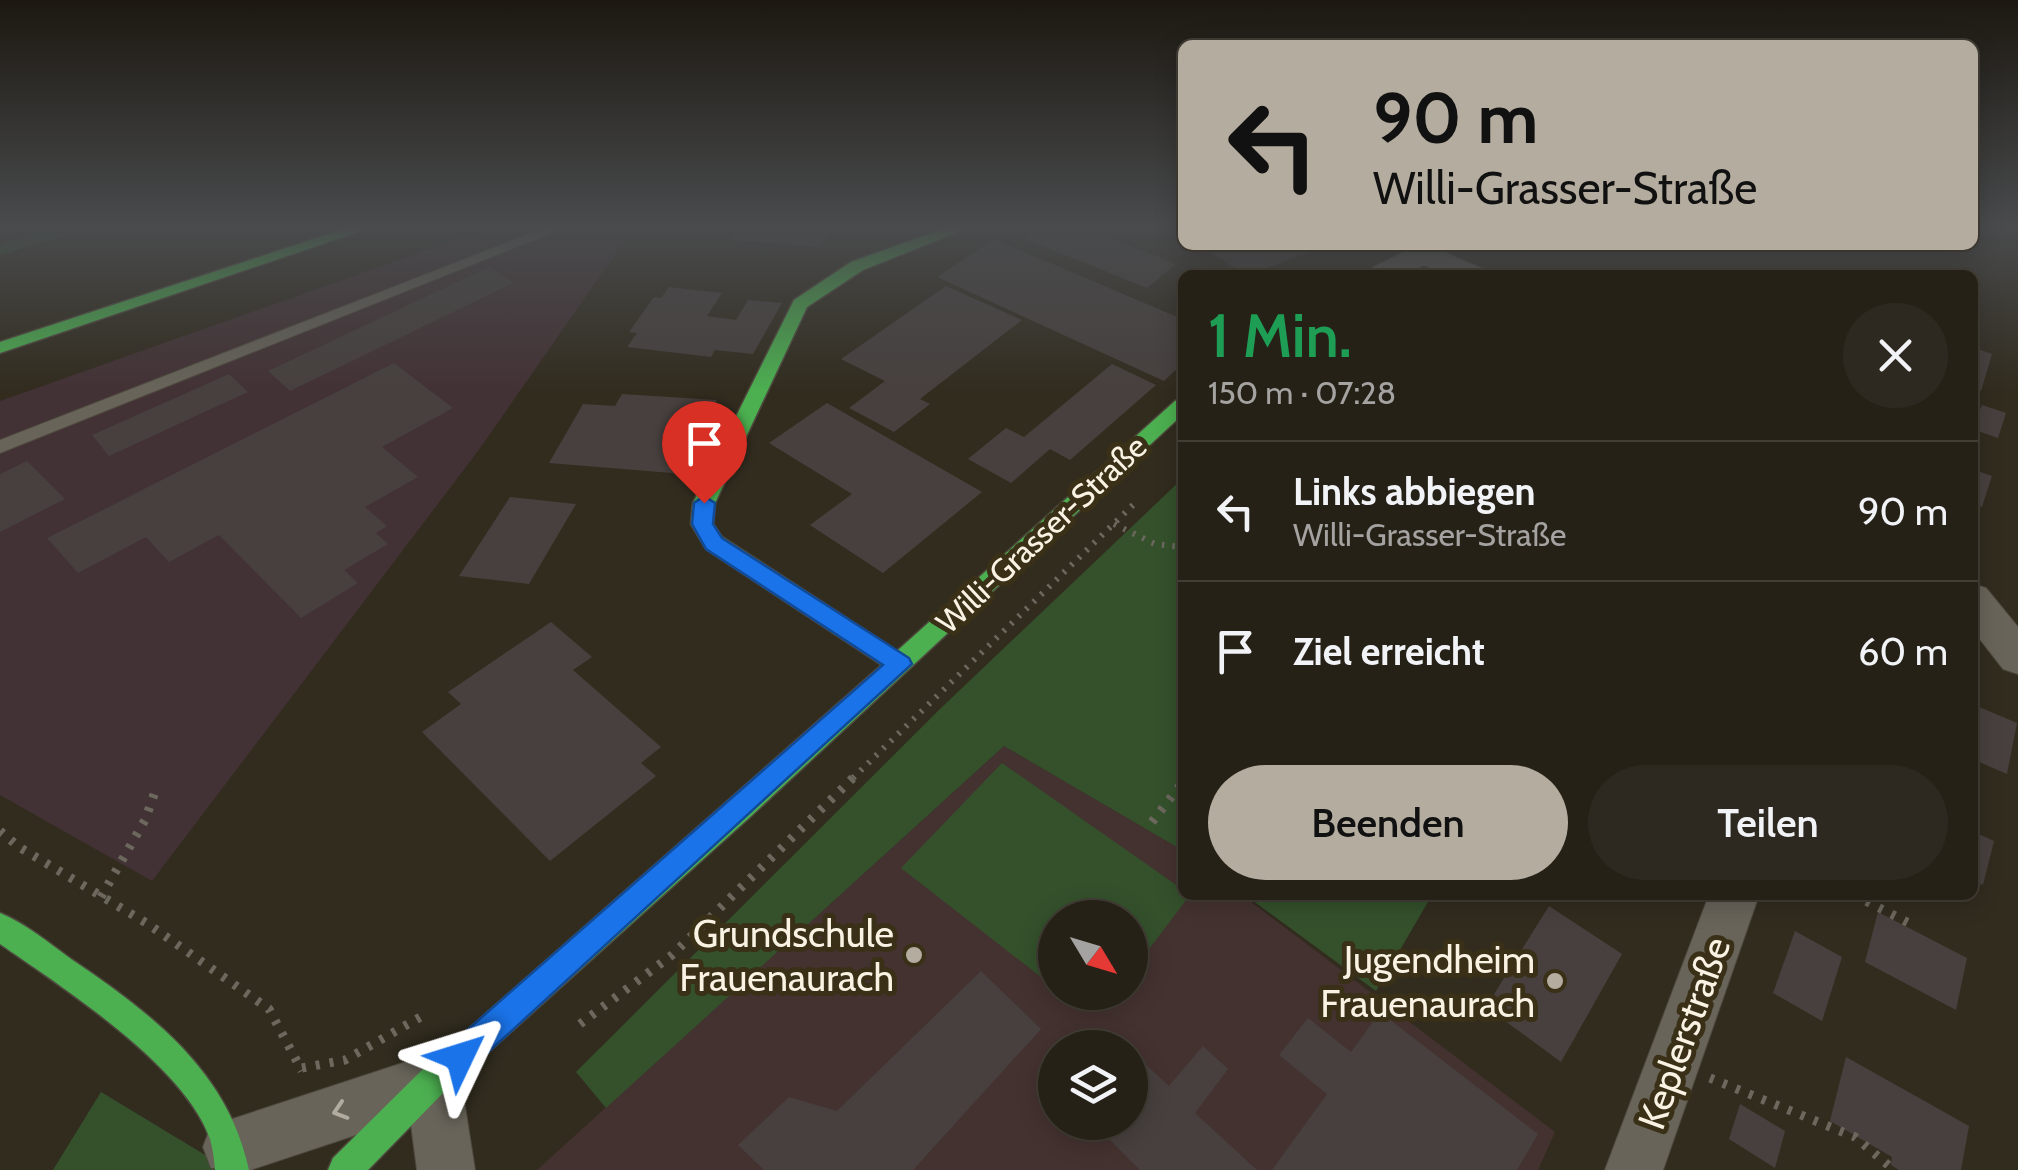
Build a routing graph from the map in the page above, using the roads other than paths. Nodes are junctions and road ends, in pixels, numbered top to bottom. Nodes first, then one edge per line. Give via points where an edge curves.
1 (203, 281) edge
2 (423, 281) edge
3 (828, 281) edge
4 (0, 348) edge
5 (1178, 409) edge
6 (0, 446) edge
7 (1979, 617) edge
8 (2018, 657) edge
9 (900, 664) junction
10 (1732, 900) edge
11 (0, 927) edge
12 (433, 1081) junction
13 (232, 1158) edge
14 (344, 1170) edge
15 (446, 1170) edge
16 (1634, 1170) edge

1 - 4 main road
2 - 6 lane
3 - 9 main road via 800,304 704,503 702,524 714,544
5 - 9 main road, Willi-Grasser-Straße
7 - 8 street
9 - 12 main road, Willi-Grasser-Straße
10 - 16 street, Keplerstraße
11 - 13 main road via 95,994 192,1076
12 -> 13 street, Willi-Grasser-Straße via 308,1122
12 - 14 main road, Willi-Grasser-Straße
12 - 15 street

